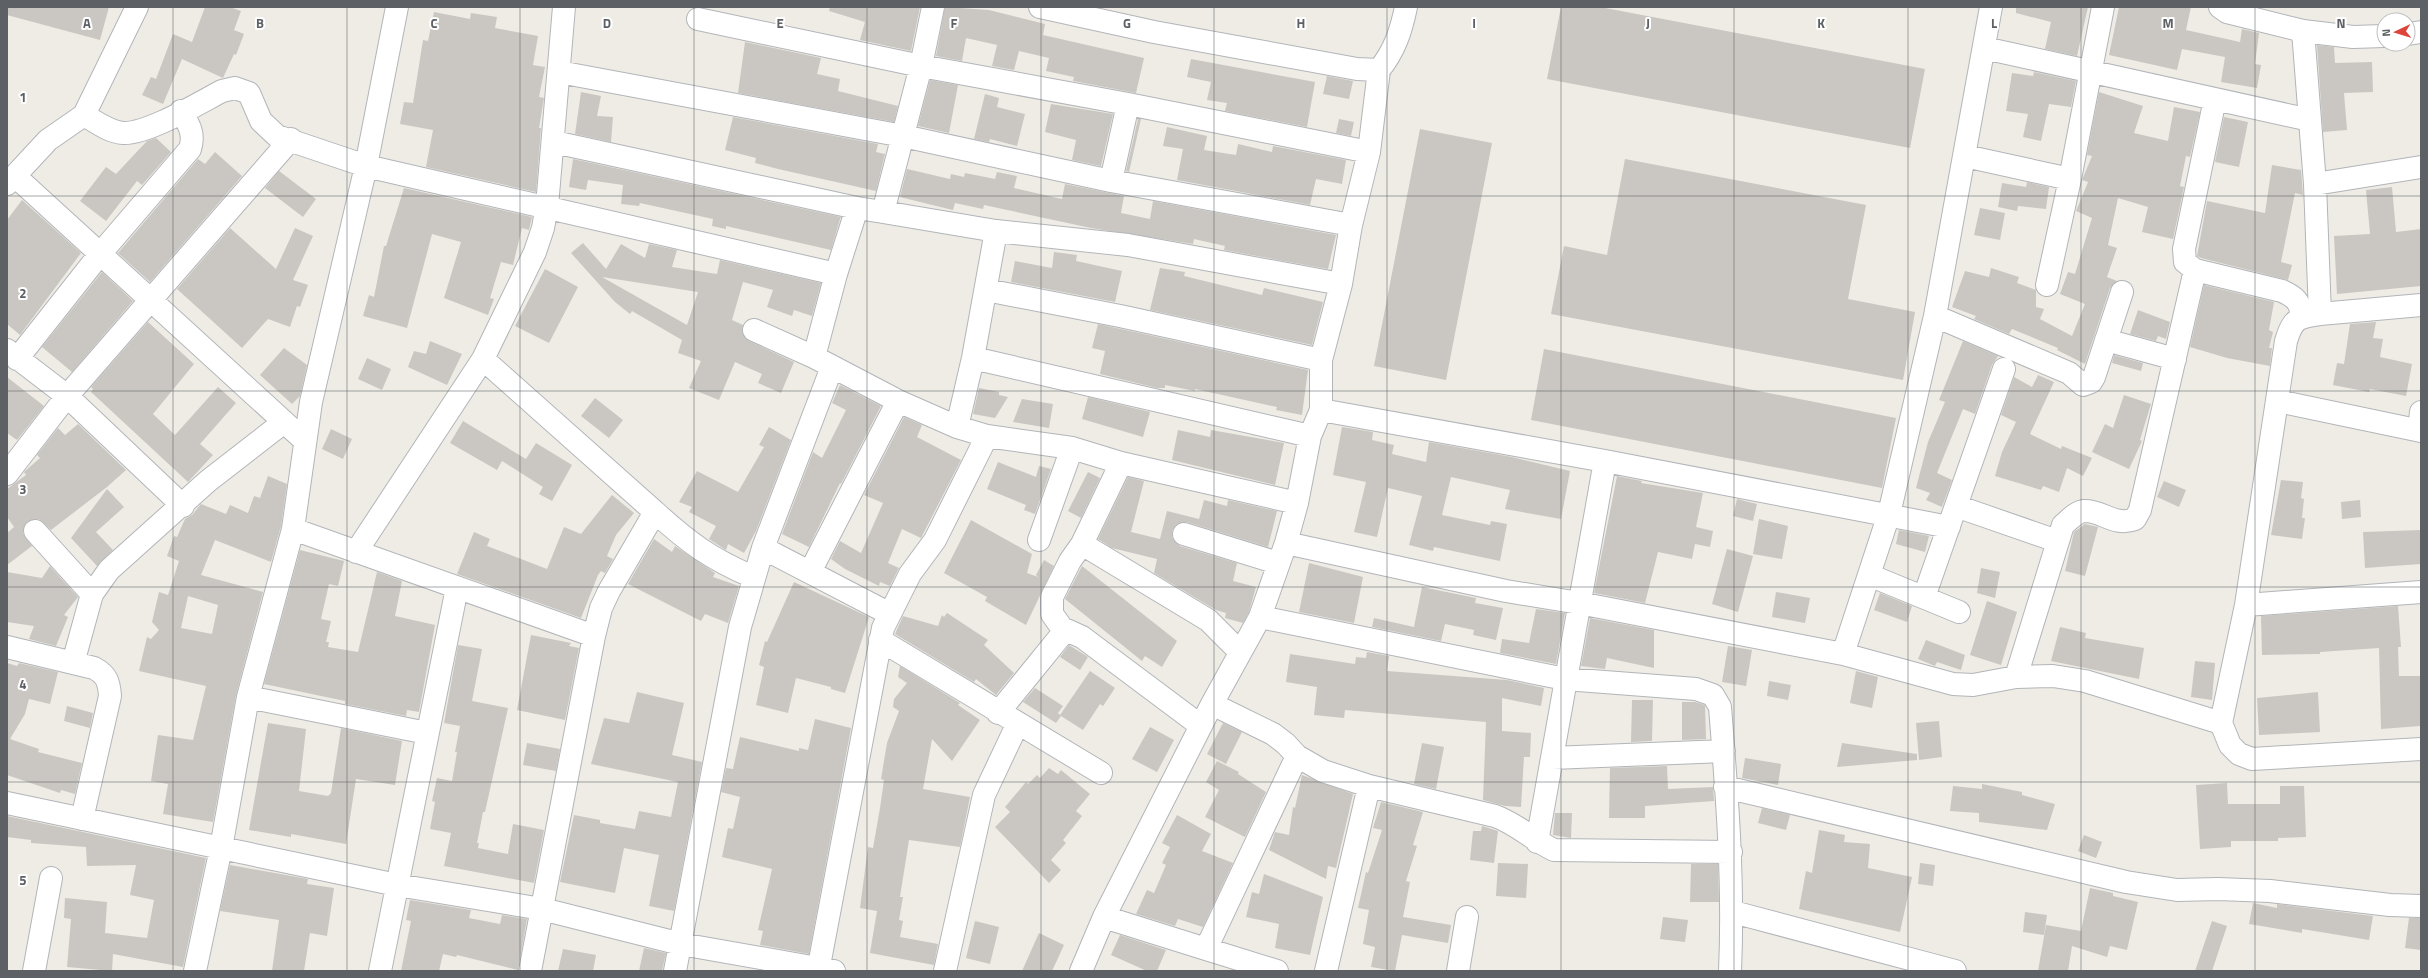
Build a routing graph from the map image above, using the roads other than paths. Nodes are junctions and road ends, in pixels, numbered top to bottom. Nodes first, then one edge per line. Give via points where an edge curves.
1 (137, 7) edge
2 (396, 7) edge
3 (564, 7) edge
4 (933, 7) edge
5 (1040, 7) edge
6 (1406, 7) edge
7 (1991, 7) edge
8 (2103, 7) edge
9 (2220, 7) edge
10 (1120, 16) edge
11 (698, 20) dead end
12 (2303, 31) junction
13 (2376, 36) edge
14 (1984, 48) junction
15 (921, 66) junction
16 (1379, 70) junction
17 (560, 72) junction
18 (2091, 72) junction
19 (2215, 99) junction
20 (1128, 104) junction
21 (181, 111) junction
22 (84, 115) junction
23 (2310, 120) junction
24 (903, 136) junction
25 (291, 139) junction
26 (554, 142) junction
27 (1370, 152) junction
28 (1965, 156) junction
29 (366, 166) junction
30 (2421, 168) edge
31 (2070, 179) junction
32 (11, 180) edge
33 (1111, 181) junction
34 (2315, 184) junction
35 (547, 206) junction
36 (857, 208) junction
37 (883, 212) junction
38 (1351, 225) junction
39 (996, 231) junction
40 (100, 254) junction
41 (2195, 270) junction
42 (836, 274) junction
43 (1340, 284) junction
44 (2047, 285) dead end
45 (986, 290) junction
46 (2122, 292) dead end
47 (152, 300) junction
48 (2421, 305) edge
49 (2311, 315) junction
50 (1935, 316) junction
51 (754, 330) dead end
52 (2106, 340) junction
53 (12, 355) edge
54 (973, 358) junction
55 (482, 359) junction
56 (2175, 359) junction
57 (1321, 360) junction
58 (823, 362) junction
59 (2004, 369) dead end
60 (67, 396) junction
61 (898, 401) junction
62 (2278, 401) junction
63 (1321, 410) junction
64 (284, 422) junction
65 (2420, 424) edge
66 (957, 427) junction
67 (987, 436) junction
68 (1310, 436) junction
69 (305, 442) junction
70 (1072, 448) junction
71 (1605, 461) junction
72 (1121, 463) junction
73 (7, 474) edge
74 (1297, 503) junction
75 (183, 506) junction
76 (1956, 506) junction
77 (654, 512) junction
78 (1889, 514) junction
79 (1949, 527) junction
80 (293, 529) junction
81 (35, 531) dead end
82 (1184, 534) dead end
83 (1039, 540) dead end
84 (2057, 541) junction
85 (1082, 544) junction
86 (763, 548) junction
87 (356, 552) junction
88 (1282, 553) junction
89 (810, 572) junction
90 (1869, 575) junction
91 (754, 577) junction
92 (457, 588) junction
93 (2421, 592) edge
94 (92, 594) junction
95 (1924, 597) junction
96 (1579, 603) junction
97 (2246, 605) junction
98 (1959, 612) dead end
99 (890, 614) junction
100 (1260, 617) junction
101 (1062, 628) junction
102 (594, 636) junction
103 (880, 640) junction
104 (7, 647) edge
105 (1240, 652) junction
106 (1843, 654) junction
107 (73, 663) junction
108 (2016, 677) junction
109 (1565, 679) junction
110 (248, 697) junction
111 (1212, 704) junction
112 (998, 713) junction
113 (2221, 723) junction
114 (1017, 725) junction
115 (1201, 726) junction
116 (427, 733) junction
117 (2421, 749) edge
118 (1724, 751) junction
119 (1297, 756) junction
120 (1552, 758) junction
121 (1101, 773) dead end
122 (1369, 786) junction
123 (1725, 787) junction
124 (7, 804) edge
125 (82, 819) junction
126 (1537, 842) junction
127 (221, 848) junction
128 (1731, 852) junction
129 (51, 878) dead end
130 (397, 885) junction
131 (2421, 906) edge
132 (542, 909) junction
133 (1732, 912) junction
134 (1104, 917) junction
135 (1467, 917) dead end
136 (680, 944) junction
137 (1206, 950) junction
138 (824, 970) edge
139 (34, 971) edge
140 (195, 971) edge
141 (380, 971) edge
142 (530, 971) edge
143 (675, 971) edge
144 (945, 971) edge
145 (1081, 971) edge
146 (1277, 971) edge
147 (1326, 971) edge
148 (1458, 971) edge
149 (1730, 971) edge
150 (1955, 971) edge

1 - 22 street
2 - 29 street
3 - 17 street
4 - 15 street
5 - 10 street
6 - 16 street via 1400,36 1390,56
7 - 14 street
8 - 18 street
9 - 12 street via 2227,12
10 - 16 street via 1357,69
11 - 15 street
12 - 13 street via 2353,37
12 - 23 street
14 - 18 street
14 - 28 street
15 - 20 street
15 - 24 street
16 - 27 street
17 - 24 street
17 - 26 street
18 - 19 street
18 - 31 street
19 - 23 street
19 - 41 street via 2184,249 2185,262
20 - 27 street
20 - 33 street
21 - 22 street via 139,132 122,133 107,129
21 - 25 street via 222,91 235,88 249,93 261,121 277,136
21 - 40 street via 193,139 190,149
22 - 32 street via 48,140
23 - 34 street
24 - 33 street
24 - 37 street
25 - 29 street
25 - 47 street
26 - 35 street
26 - 36 street
27 - 38 street
28 - 31 street
28 - 50 street
29 - 35 street
29 - 69 street via 311,402
30 - 34 street
31 - 44 street
32 - 40 street
33 - 38 street
34 - 49 street
35 - 42 street
35 - 55 street via 535,252
36 - 37 street
36 - 42 street
37 - 39 street
38 - 43 street
39 - 43 street via 1128,245
39 - 45 street
40 - 47 street
40 - 53 street
41 - 49 street via 2282,291 2297,300
41 - 56 street
42 - 58 street
43 - 57 street
45 - 54 street
45 - 57 street
46 - 52 street
47 - 60 street
47 - 64 street
48 - 49 street
49 - 62 street via 2291,325 2286,341
50 - 52 street via 2069,373 2083,385 2091,382
50 - 78 street
51 - 58 street
52 - 56 street
53 - 60 street
54 - 66 street
54 - 68 street
55 - 77 street
55 - 87 street
56 - 84 street via 2140,510 2135,519 2122,522 2084,511 2063,525
57 - 63 street
58 - 61 street
58 - 86 street
59 - 76 street
60 - 73 street
60 - 75 street
61 - 66 street
61 - 89 street
62 - 65 street
62 - 97 street
63 - 68 street
63 - 71 street
64 - 69 street
64 - 75 street via 208,481
66 - 67 street
67 - 70 street
67 - 99 street via 935,540 910,574
68 - 74 street
69 - 80 street
70 - 72 street
70 - 83 street
71 - 78 street
71 - 96 street
72 - 74 street
72 - 85 street
74 - 88 street
75 - 94 street via 109,570
76 - 79 street
76 - 84 street
77 - 91 street via 690,544 727,566
77 - 102 street via 609,591 601,608
78 - 79 street
78 - 90 street
79 - 95 street
80 - 87 street
80 - 110 street
81 - 94 street
82 - 88 street
84 - 108 street
85 - 101 street via 1070,561 1052,597 1052,614
85 - 105 street via 1208,620
86 - 89 street
86 - 91 street
87 - 92 street
88 - 96 street
88 - 100 street
89 - 99 street
90 - 95 street
90 - 106 street
91 - 136 street via 740,627
92 - 102 street
92 - 116 street
93 - 97 street
94 - 107 street
95 - 98 street
96 - 106 street
96 - 109 street
97 - 113 street
99 - 103 street
100 - 105 street
100 - 109 street
101 - 112 street via 1063,633
101 - 115 street via 1082,637
102 - 132 street
103 - 112 street
103 - 138 street
104 - 107 street
105 - 111 street
106 - 108 street via 1954,684 1973,686
107 - 125 street via 103,673 109,684 110,696
108 - 113 street via 2053,676 2086,681
109 - 118 street via 1696,689 1712,695 1720,707
109 - 120 street
110 - 116 street
110 - 127 street
111 - 115 street
111 - 119 street via 1273,734
112 - 114 street
113 - 117 street via 2230,745 2239,754 2252,758
114 - 121 street
114 - 144 street via 984,795
115 - 134 street
116 - 130 street
118 - 120 street
118 - 123 street
119 - 122 street via 1323,771
119 - 137 street
120 - 126 street
122 - 126 street via 1495,816 1511,822
122 - 147 street
123 - 128 street
123 - 131 street via 2126,882 2177,890 2270,891 2390,905
124 - 125 street
125 - 127 street
126 - 128 street via 1554,850 1572,851
127 - 130 street
127 - 140 street
128 - 133 street
129 - 139 street
130 - 132 street
130 - 141 street
132 - 136 street
132 - 142 street
133 - 149 street
133 - 150 street
134 - 137 street
134 - 145 street
135 - 148 street
136 - 138 street
136 - 143 street
137 - 146 street

